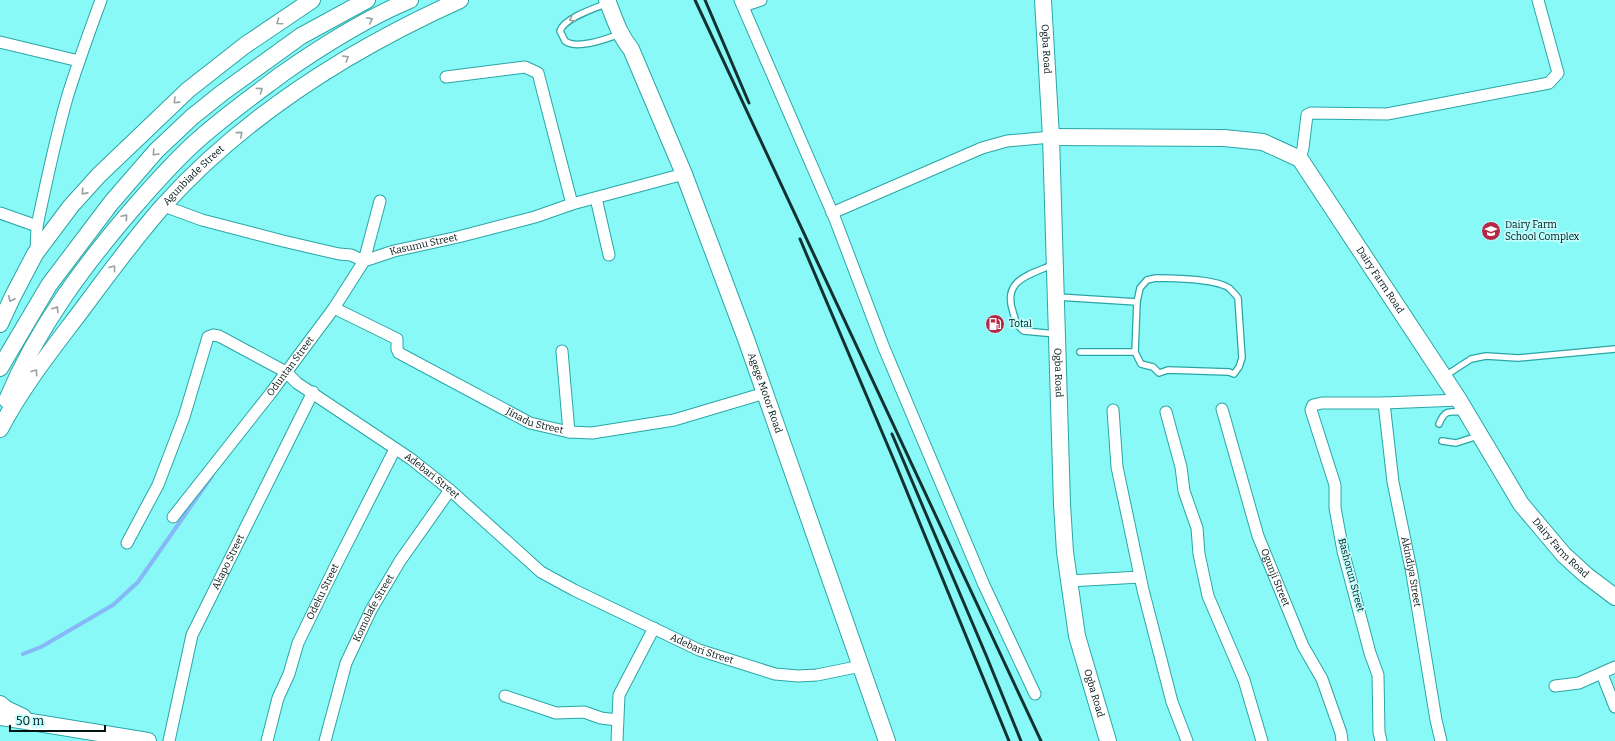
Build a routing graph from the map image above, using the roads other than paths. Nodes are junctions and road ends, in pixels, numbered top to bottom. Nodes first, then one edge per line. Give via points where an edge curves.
1 (101, 0) edge
2 (312, 0) edge
3 (367, 0) edge
4 (410, 0) edge
5 (460, 0) edge
6 (761, 0) edge
7 (1043, 0) edge
8 (1538, 0) edge
9 (610, 1) edge
10 (742, 3) edge
11 (620, 34) junction
12 (0, 42) edge
13 (631, 50) junction
14 (79, 61) junction
15 (446, 77) dead end
16 (1051, 137) junction
17 (1300, 159) junction
18 (684, 174) junction
19 (596, 198) junction
20 (380, 201) dead end
21 (572, 204) junction
22 (164, 206) junction
23 (0, 213) edge
24 (832, 213) junction
25 (37, 226) junction
26 (36, 254) junction
27 (610, 255) dead end
28 (364, 261) junction
29 (1055, 264) junction
30 (1055, 296) junction
31 (1137, 302) junction
32 (334, 308) junction
33 (0, 324) edge
34 (1056, 334) junction
35 (1615, 349) edge
36 (562, 352) dead end
37 (1080, 352) dead end
38 (1135, 352) junction
39 (0, 368) edge
40 (286, 372) junction
41 (1444, 378) junction
42 (313, 392) junction
43 (765, 394) junction
44 (1384, 403) junction
45 (1463, 406) junction
46 (1222, 409) dead end
47 (1113, 410) dead end
48 (1166, 412) dead end
49 (0, 418) edge
50 (1439, 424) dead end
51 (0, 430) edge
52 (569, 432) junction
53 (1480, 435) junction
54 (1442, 441) dead end
55 (395, 449) junction
56 (450, 490) junction
57 (174, 517) dead end
58 (127, 543) dead end
59 (1140, 577) junction
60 (1069, 581) junction
61 (1615, 598) edge
62 (654, 628) junction
63 (861, 666) junction
64 (1615, 667) edge
65 (1602, 674) junction
66 (1555, 686) dead end
67 (1034, 694) dead end
68 (505, 696) dead end
69 (0, 704) edge
70 (1615, 707) edge
71 (3, 720) edge
72 (617, 720) junction
73 (40, 724) junction
74 (148, 741) edge
75 (169, 741) edge
76 (267, 741) edge
77 (325, 741) edge
78 (617, 741) edge
79 (886, 741) edge
80 (1108, 741) edge
81 (1188, 741) edge
82 (1262, 741) edge
83 (1342, 741) edge
84 (1381, 741) edge
85 (1441, 741) edge

1 - 14 street
2 -> 26 main road via 244,46 188,90 99,175 71,206
3 -> 39 main road via 301,36 252,71 192,117 156,151 111,203 49,285
49 -> 4 main road via 26,360 75,280 164,172 236,107 313,52
22 -> 5 main road, Agunbiade Street via 204,165 301,86 385,36
6 - 10 street
7 - 16 main road, Ogba Road
8 - 17 street via 1558,73 1549,83 1387,114 1311,113 1306,115
9 - 11 main road, Agege Motor Road
9 -> 11 lane via 564,23 560,31 565,41 574,45
9 - 13 main road, Agege Motor Road via 631,37
10 - 24 street
11 - 13 main road, Agege Motor Road
12 - 14 street
13 - 18 main road, Agege Motor Road
14 - 25 street via 50,164
15 - 21 street via 525,67 538,73
16 - 17 main road via 1224,138 1263,142
16 - 24 street via 1007,141 982,148
16 - 29 main road, Ogba Road
17 - 41 main road, Dairy Farm Road
18 - 19 street, Kasumu Street
18 - 43 main road, Agege Motor Road
19 - 21 street, Kasumu Street
19 - 27 street
20 - 28 street, Oduntan Street
21 - 28 street, Kasumu Street via 535,217 394,251
22 - 28 street via 202,220 311,248 351,255
51 -> 22 main road, Agunbiade Street via 32,376 126,251
23 - 25 street
24 - 67 street via 896,377 984,585
25 - 26 street
26 -> 33 main road
28 - 32 street, Oduntan Street
29 - 30 main road, Ogba Road
29 - 34 lane via 1014,284 1010,293 1010,305 1020,328 1024,331
30 - 31 lane
30 - 34 main road, Ogba Road
31 - 38 lane
31 - 38 lane via 1140,288 1147,280 1156,278 1215,283 1229,289 1238,298 1242,358 1234,374 1168,370 1159,373 1153,367 1141,364
32 - 40 street, Oduntan Street
32 - 52 street, Jinadu Street via 397,340 399,353 530,423
34 - 60 main road, Ogba Road via 1062,504
35 - 41 lane via 1518,358 1486,356 1471,359
36 - 52 street
37 - 38 lane
40 - 42 street, Adebari Street
40 - 57 street, Oduntan Street
40 - 58 street, Adebari Street via 219,336 208,337 184,417 158,485
41 - 45 main road, Dairy Farm Road
42 - 55 street, Adebari Street
42 - 75 street, Akapo Street via 192,635
43 - 52 street, Jinadu Street via 674,420 592,433
43 - 63 main road, Agege Motor Road
44 - 45 street
44 - 84 street, Bashorun Street via 1322,403 1313,405 1311,410 1335,485 1335,508 1344,551 1378,675
44 - 85 street, Akindiya Street via 1393,482
45 - 50 lane via 1446,412
45 - 53 main road, Dairy Farm Road
46 - 83 street, Ogunji Street via 1258,536 1303,646 1322,680
47 - 59 street via 1117,467
48 - 82 street via 1181,467 1184,491 1197,528 1199,554 1208,596 1244,680
53 - 54 lane via 1456,443
53 - 61 main road, Dairy Farm Road via 1520,504 1564,555
55 - 56 street, Adebari Street
55 - 76 street, Odeku Street via 298,643 289,674 278,698
56 - 62 street, Adebari Street via 541,572
56 - 77 street, Komolafe Street via 400,561 371,610 346,663
59 - 60 street
59 - 81 street via 1172,702
60 - 80 main road, Ogba Road via 1077,636
62 - 63 street, Adebari Street via 699,650 774,674 816,675
62 - 72 street via 619,695
63 - 79 main road, Agege Motor Road
64 - 65 street
65 - 66 street via 1579,684
65 - 70 street
68 - 72 street via 556,713 584,712
69 - 73 main road
71 - 73 main road
72 - 78 street
73 - 74 main road

